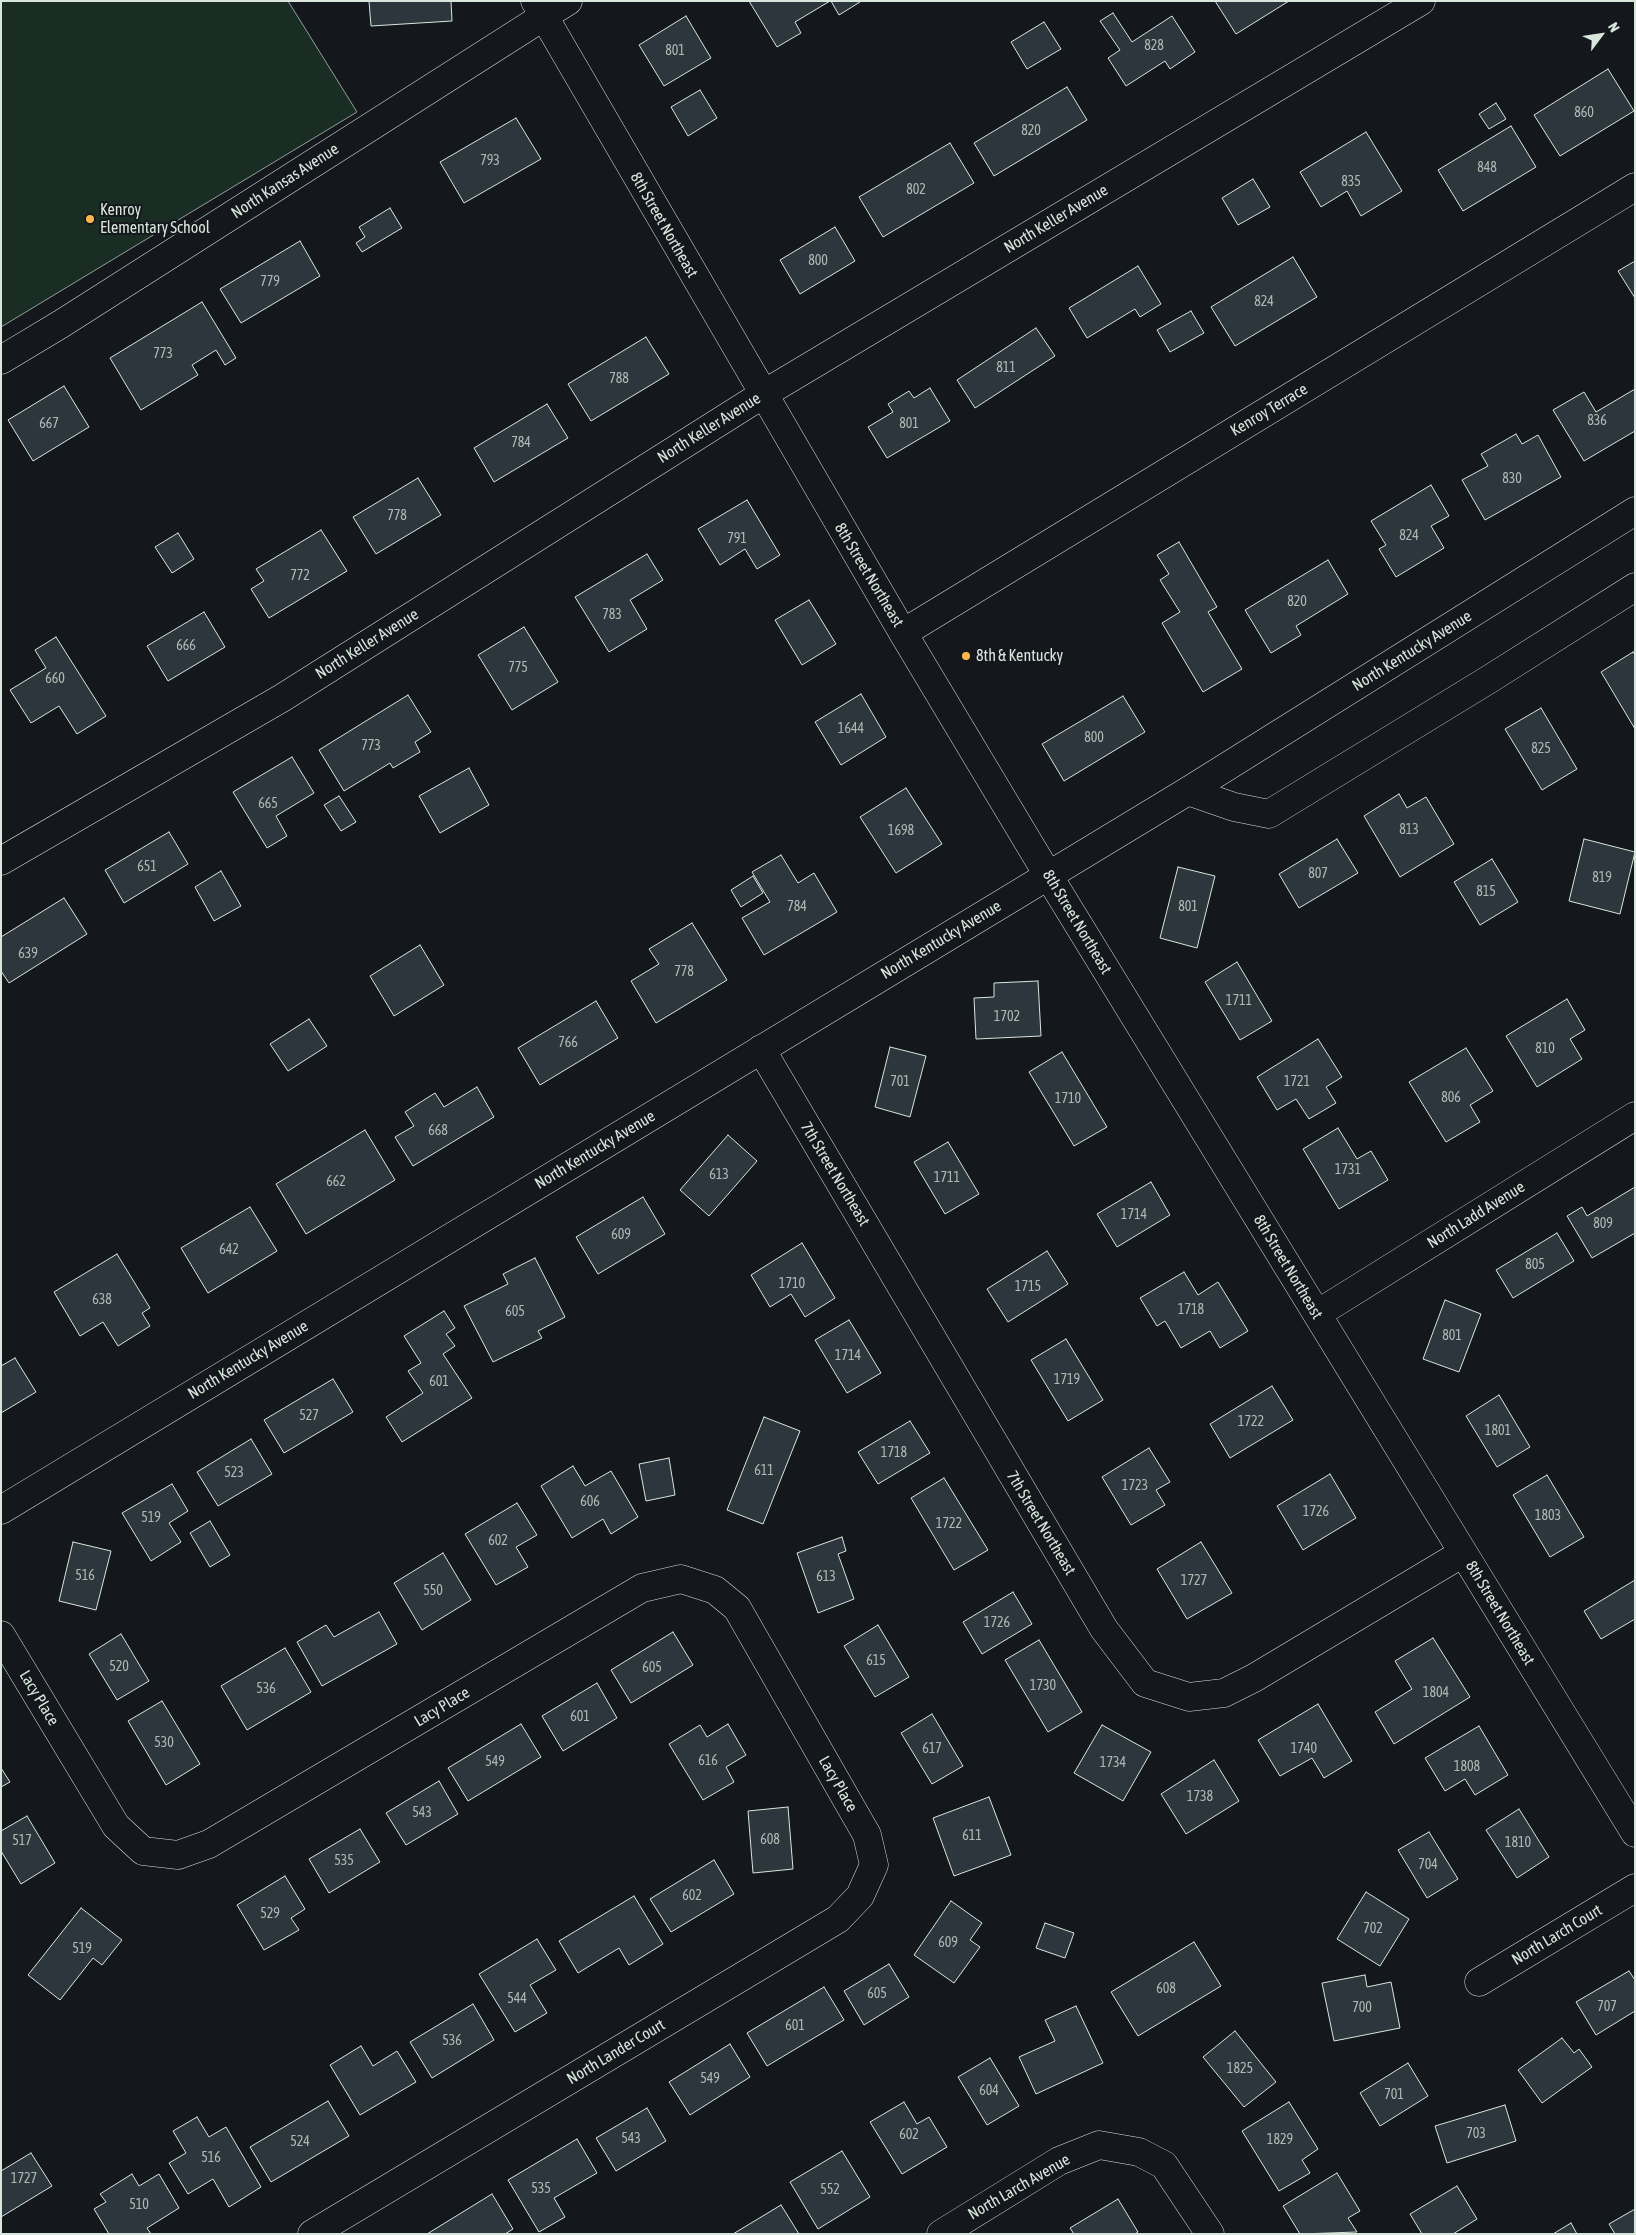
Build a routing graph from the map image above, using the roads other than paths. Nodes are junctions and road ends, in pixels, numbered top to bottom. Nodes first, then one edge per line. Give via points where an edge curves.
1 (568, 1) edge
2 (1421, 1) edge
3 (540, 8) edge
4 (1635, 187) edge
5 (1, 360) edge
6 (762, 394) junction
7 (1635, 511) edge
8 (1635, 587) edge
9 (903, 633) junction
10 (1188, 790) junction
11 (1, 862) edge
12 (1048, 875) junction
13 (761, 1049) junction
14 (1635, 1116) edge
15 (1317, 1314) junction
16 (1, 1510) edge
17 (1463, 1553) junction
18 (1, 1635) edge
19 (1635, 1833) edge
20 (868, 1836) joint
21 (1635, 1888) edge
22 (1479, 1982) dead end
23 (312, 2234) edge
24 (941, 2234) edge
25 (1210, 2234) edge

1 - 3 street, North Kansas Avenue
2 - 6 street, North Keller Avenue
3 - 5 street, North Kansas Avenue via 61,324
3 - 6 street, 8th Street Northeast
4 - 9 street, Kenroy Terrace
6 - 9 street, 8th Street Northeast
6 - 11 street, North Keller Avenue via 282,698
7 - 10 street, North Kentucky Avenue
8 - 10 street via 1269,814 1234,808
9 - 12 street, 8th Street Northeast
10 - 12 street, North Kentucky Avenue
12 - 13 street, North Kentucky Avenue
12 - 15 street, 8th Street Northeast
13 - 16 street, North Kentucky Avenue
13 - 17 street, 7th Street Northeast via 1104,1629 1145,1683 1189,1697 1224,1693
14 - 15 street, North Ladd Avenue
15 - 17 street, 8th Street Northeast
17 - 19 street, 8th Street Northeast
18 - 20 street, Lacy Place via 116,1826 143,1851 178,1855 209,1844 642,1588 681,1579 715,1590 737,1608
20 - 23 street, North Lander Court via 874,1865 860,1896 838,1919
21 - 22 street, North Larch Court
24 - 25 street, North Larch Avenue via 1059,2161 1099,2145 1139,2152 1164,2164

